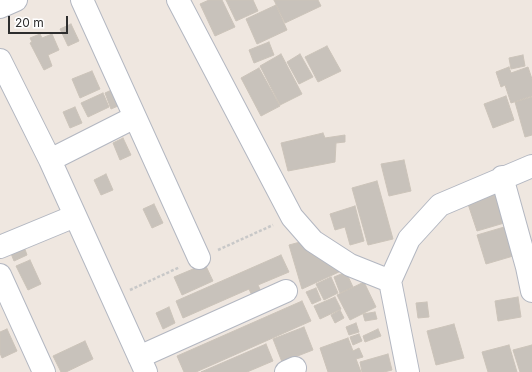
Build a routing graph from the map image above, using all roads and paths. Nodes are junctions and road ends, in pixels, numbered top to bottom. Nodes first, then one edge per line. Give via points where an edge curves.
1 (16, 0) edge
2 (82, 0) edge
3 (178, 0) edge
4 (0, 7) edge
5 (0, 60) edge
6 (135, 117) junction
7 (50, 160) junction
8 (532, 166) edge
9 (502, 177) junction
10 (75, 216) junction
11 (292, 217) junction
12 (0, 247) edge
13 (199, 258) junction
14 (0, 275) edge
15 (390, 281) junction
16 (286, 291) dead end
17 (532, 291) edge
18 (114, 298) junction
19 (143, 364) edge
20 (44, 372) edge
21 (408, 372) edge

1 - 4 street
2 - 6 street
3 - 11 street
5 - 7 street
6 - 7 street
6 - 13 street
7 - 10 street
8 - 9 street
9 - 15 street via 440,205 409,239
9 - 17 street via 528,267
10 - 12 street
10 - 18 street
11 - 13 path
11 - 15 street via 319,245 350,265
13 - 18 path
14 - 20 street
15 - 21 street
16 - 19 street
18 - 19 street

